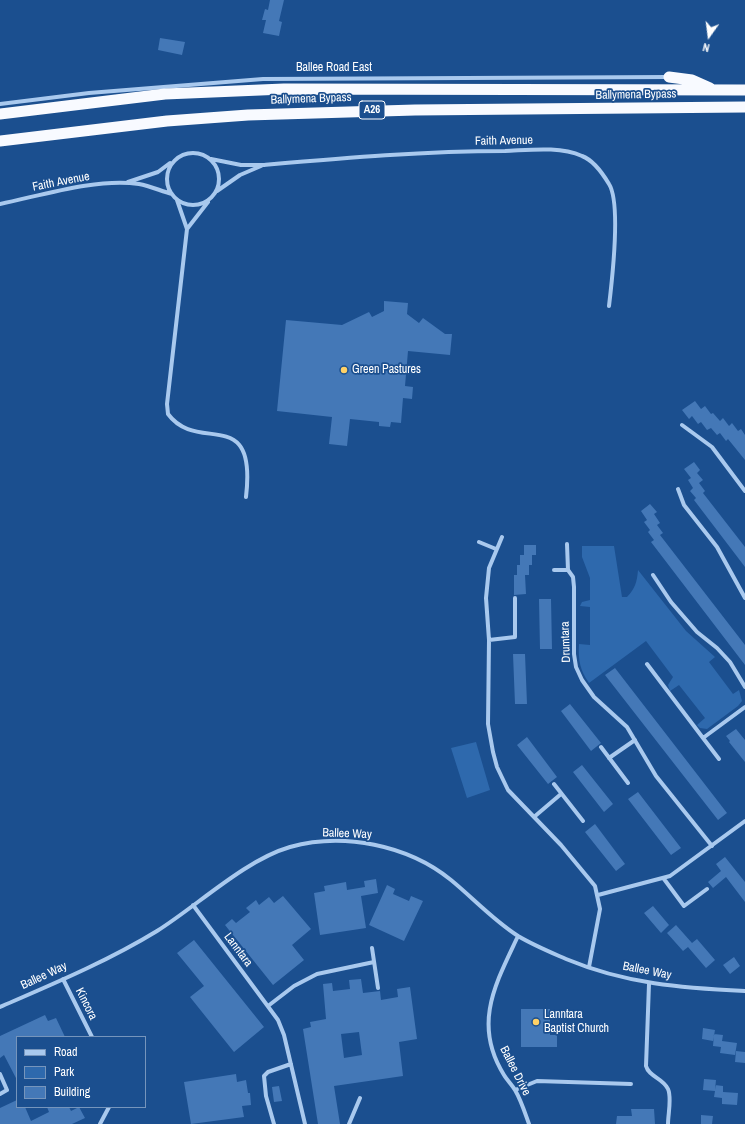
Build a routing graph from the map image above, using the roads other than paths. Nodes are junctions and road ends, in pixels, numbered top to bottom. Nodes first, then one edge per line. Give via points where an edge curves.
1 (669, 77) joint
2 (716, 90) junction
3 (745, 90) edge
4 (0, 104) edge
5 (745, 107) edge
6 (0, 114) edge
7 (0, 141) edge
8 (211, 160) junction
9 (174, 161) junction
10 (263, 165) junction
11 (126, 183) junction
12 (216, 192) junction
13 (172, 194) junction
14 (211, 199) junction
15 (177, 200) junction
16 (0, 204) edge
17 (187, 229) junction
18 (609, 306) dead end
19 (682, 424) dead end
20 (678, 488) dead end
21 (745, 491) edge
22 (246, 497) dead end
23 (502, 537) dead end
24 (479, 542) dead end
25 (567, 544) dead end
26 (496, 549) junction
27 (554, 570) dead end
28 (568, 570) junction
29 (653, 575) dead end
30 (515, 598) dead end
31 (745, 598) edge
32 (488, 640) junction
33 (647, 664) dead end
34 (745, 687) edge
35 (745, 707) edge
36 (703, 738) junction
37 (635, 740) junction
38 (601, 748) dead end
39 (609, 758) junction
40 (719, 759) dead end
41 (628, 783) dead end
42 (554, 784) dead end
43 (561, 794) junction
44 (534, 817) junction
45 (583, 821) dead end
46 (745, 821) edge
47 (712, 846) junction
48 (664, 879) junction
49 (707, 889) dead end
50 (598, 895) junction
51 (193, 905) junction
52 (518, 936) junction
53 (372, 948) dead end
54 (374, 962) junction
55 (589, 967) junction
56 (63, 979) junction
57 (649, 984) junction
58 (378, 988) dead end
59 (745, 991) edge
60 (268, 1006) junction
61 (0, 1007) edge
62 (92, 1036) edge
63 (291, 1064) junction
64 (0, 1074) edge
65 (631, 1084) dead end
66 (515, 1090) junction
67 (0, 1094) edge
68 (360, 1098) dead end
69 (108, 1108) edge
70 (100, 1124) edge
71 (274, 1124) edge
72 (305, 1124) edge
73 (349, 1124) edge
74 (529, 1124) edge
75 (668, 1124) edge

1 - 2 highway via 692,80
1 - 4 street, Ballee Road East via 263,79 89,93
2 - 3 highway, Ballymena Bypass / A26
2 - 6 highway, Ballymena Bypass / A26 via 284,88 165,94
5 - 7 highway, Ballymena Bypass / A26 via 255,114 168,121
8 - 9 street via 204,155 188,153
8 - 10 street, Faith Avenue via 241,165
8 - 12 street via 219,175
9 - 11 street, Faith Avenue via 158,172
9 - 13 street via 166,181
10 - 12 street, Faith Avenue via 240,175
10 - 18 street, Faith Avenue via 427,152 561,150 583,156 599,169 610,185 614,202 614,257
11 - 13 street, Faith Avenue via 140,184
11 - 16 street, Faith Avenue via 85,186
12 - 14 street
13 - 15 street
14 - 15 street via 198,205
14 - 17 street
15 - 17 street
17 - 22 street via 178,293 168,414 184,429 227,435 240,446 247,460
19 - 21 street via 712,447
20 - 31 street via 684,505 717,547
23 - 26 street
24 - 26 street
25 - 28 street, Drumtara
26 - 32 street via 489,568 487,584
27 - 28 street
28 - 37 street, Drumtara via 573,577 574,587 576,667 586,687 622,721
29 - 34 street via 697,632 730,662
30 - 32 street via 515,638
32 - 44 street via 488,724 495,760 508,790
33 - 36 street
35 - 36 street
36 - 40 street
37 - 39 street
37 - 47 street, Drumtara via 656,776
38 - 39 street
39 - 41 street
42 - 43 street
43 - 44 street
43 - 45 street
44 - 50 street via 588,876
46 - 47 street
47 - 48 street via 675,874
48 - 49 street via 684,906
48 - 50 street
50 - 55 street via 599,919
51 - 52 street, Ballee Way via 248,869 288,848 318,842 357,842 408,855 432,867
51 - 56 street, Ballee Way via 157,931
51 - 60 street, Lanntara
52 - 55 street, Ballee Way via 567,960
52 - 66 street, Ballee Drive via 495,985 488,1024 492,1046 503,1075
53 - 54 street
54 - 58 street
54 - 60 street via 317,974
55 - 57 street, Ballee Way
56 - 61 street, Ballee Way
56 - 62 street, Kincora
57 - 59 street, Ballee Way
57 - 75 street via 646,1066 668,1090
60 - 63 street, Lanntara via 281,1026
63 - 71 street via 268,1072 264,1076 266,1096
63 - 72 street, Lanntara
64 - 67 street via 7,1090
65 - 66 street via 538,1081
66 - 74 street, Ballee Drive
68 - 73 street
69 - 70 street

